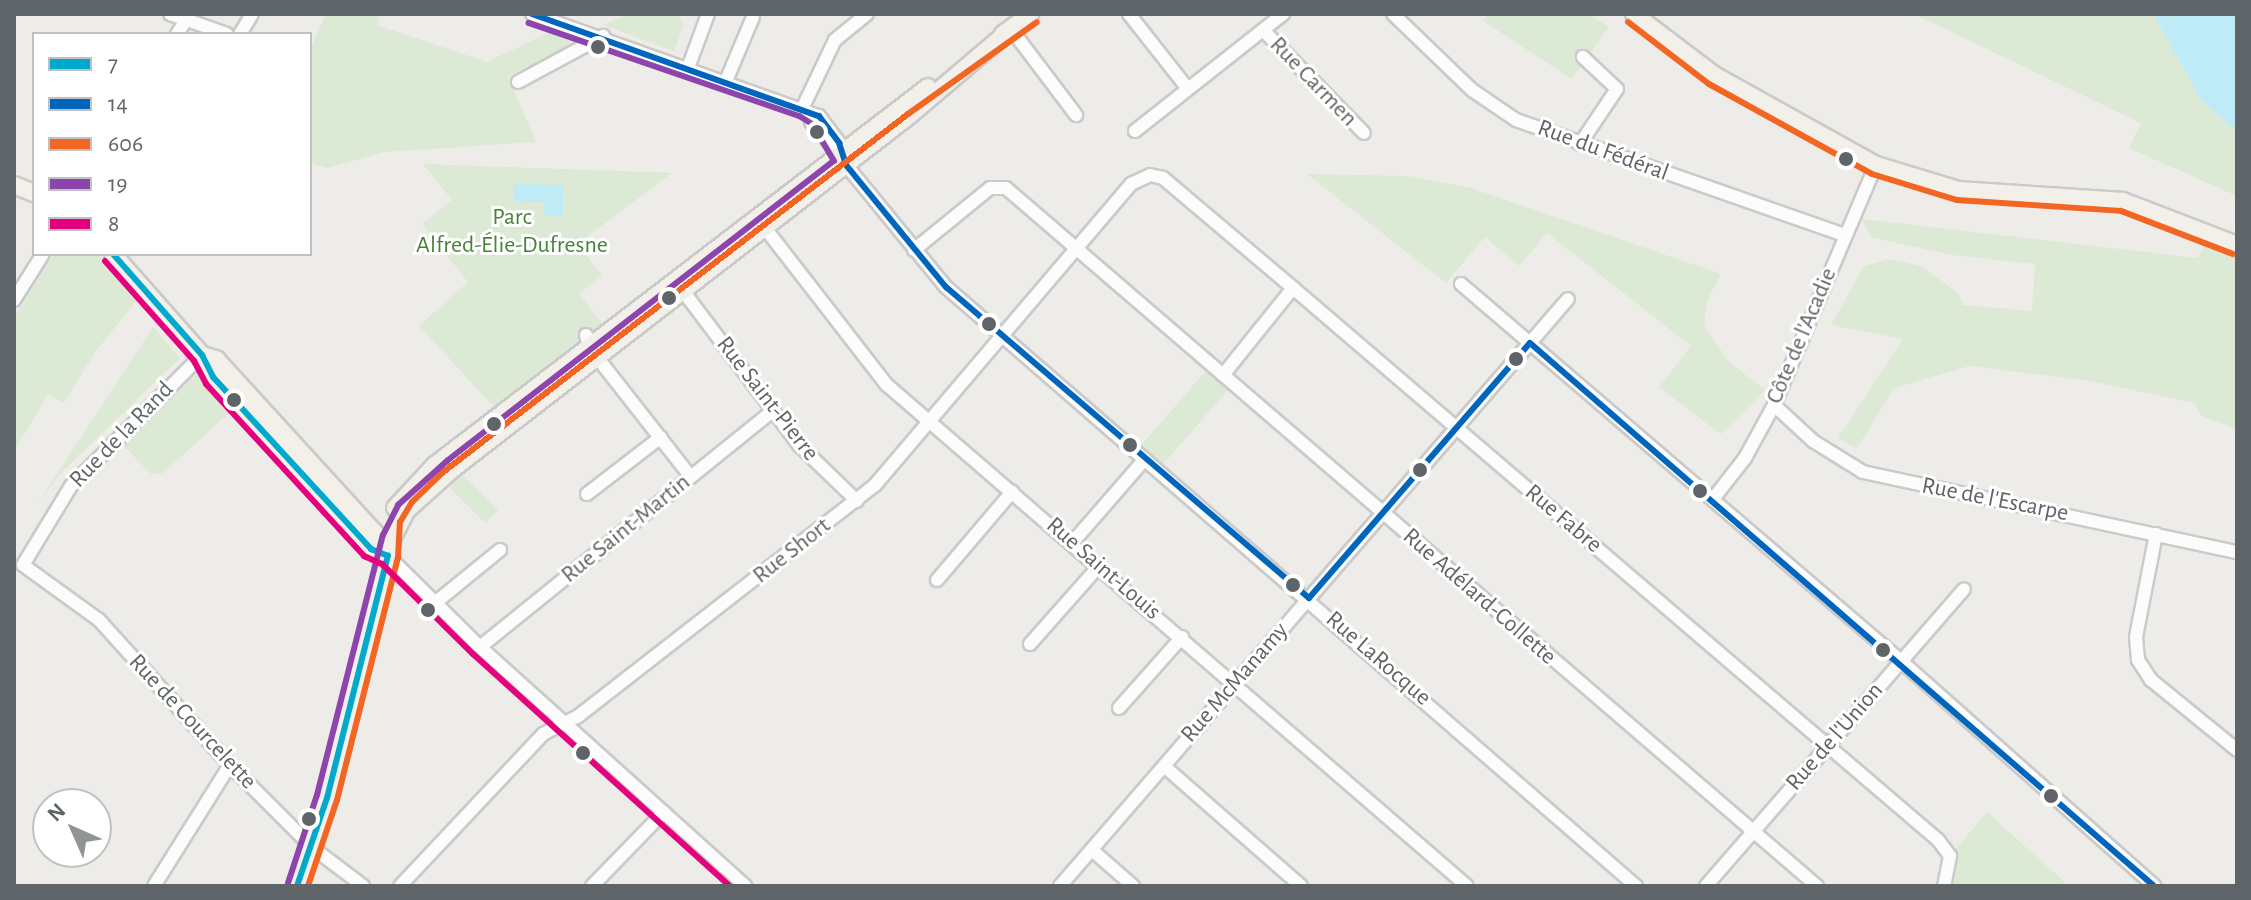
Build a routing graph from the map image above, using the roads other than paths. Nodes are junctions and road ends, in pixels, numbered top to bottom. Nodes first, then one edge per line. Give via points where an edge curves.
1 (170, 14) edge
2 (252, 14) edge
3 (532, 14) edge
4 (708, 14) edge
5 (866, 14) edge
6 (1031, 14) edge
7 (1129, 14) edge
8 (1283, 14) edge
9 (1393, 14) edge
10 (1634, 14) edge
11 (753, 17) dead end
12 (556, 18) edge
13 (186, 20) junction
14 (1011, 29) junction
15 (1263, 30) junction
16 (178, 32) edge
17 (221, 32) edge
18 (241, 32) edge
19 (603, 36) junction
20 (1583, 57) dead end
21 (688, 68) junction
22 (726, 81) junction
23 (518, 82) dead end
24 (1188, 89) junction
25 (807, 110) junction
26 (1076, 115) dead end
27 (1135, 131) dead end
28 (1364, 133) dead end
29 (1580, 144) junction
30 (843, 159) junction
31 (1876, 165) junction
32 (1146, 176) joint
33 (765, 228) junction
34 (1844, 235) junction
35 (2237, 245) edge
36 (1077, 249) junction
37 (914, 250) junction
38 (42, 256) edge
39 (115, 256) edge
40 (1461, 284) dead end
41 (1293, 288) junction
42 (683, 291) junction
43 (1568, 299) dead end
44 (14, 300) edge
45 (1003, 336) junction
46 (1530, 343) junction
47 (591, 346) junction
48 (202, 355) junction
49 (1223, 375) junction
50 (1774, 405) junction
51 (773, 411) junction
52 (930, 423) junction
53 (1455, 427) junction
54 (661, 437) junction
55 (1145, 459) junction
56 (691, 477) junction
57 (1012, 492) junction
58 (587, 494) dead end
59 (1713, 499) junction
60 (857, 501) junction
61 (1382, 513) junction
62 (2156, 534) junction
63 (1072, 543) junction
64 (500, 550) dead end
65 (2237, 552) edge
66 (388, 556) junction
67 (23, 560) joint
68 (1099, 566) junction
69 (937, 580) dead end
70 (1964, 589) dead end
71 (1309, 598) junction
72 (435, 603) junction
73 (1182, 637) junction
74 (1030, 644) dead end
75 (480, 647) junction
76 (1901, 661) junction
77 (1235, 684) junction
78 (1119, 708) dead end
79 (563, 722) junction
80 (1829, 745) junction
81 (2237, 750) edge
82 (230, 765) junction
83 (1164, 766) junction
84 (664, 812) junction
85 (1753, 831) junction
86 (313, 848) junction
87 (1092, 850) junction
88 (154, 886) edge
89 (297, 886) edge
90 (363, 886) edge
91 (400, 886) edge
92 (592, 886) edge
93 (745, 886) edge
94 (1060, 886) edge
95 (1133, 886) edge
96 (1301, 886) edge
97 (1467, 886) edge
98 (1636, 886) edge
99 (1706, 886) edge
100 (1817, 886) edge
101 (1944, 886) edge
102 (2154, 886) edge

1 - 13 street
2 - 18 street
3 - 12 street
4 - 21 street
5 - 25 street via 835,40
6 - 14 main road
7 - 24 street
8 - 15 street
9 - 29 street, Rue du Fédéral via 1487,101 1516,120
10 - 31 main road via 1714,75
11 - 22 street
12 - 19 street
13 - 16 street
13 - 17 street
14 - 26 street
14 - 30 main road
15 - 24 street
15 - 28 street, Rue Carmen
19 - 21 street
19 - 23 street
20 - 29 street via 1617,89
21 - 22 street
22 - 25 street
24 - 27 street
25 - 30 street, Rue LaRocque via 819,116 839,143
29 - 34 street, Rue du Fédéral
30 - 33 main road
30 - 37 street, Rue LaRocque
30 - 47 main road
31 - 34 street, Côte de l'Acadie
31 - 35 main road via 1959,190 2123,201
32 - 36 street, Rue Short via 1131,184
32 - 41 street, Rue Fabre via 1163,178
33 - 42 main road
33 - 52 street, Rue Saint-Louis via 868,366
34 - 50 street, Côte de l'Acadie
36 - 37 street, Rue Adélard-Collette via 995,185
36 - 45 street, Rue Short
36 - 49 street, Rue Adélard-Collette
37 - 45 street, Rue LaRocque via 946,287
38 - 44 street
39 - 48 main road
40 - 46 street
41 - 49 street
41 - 53 street, Rue Fabre
42 - 47 main road
42 - 51 street, Rue Saint-Pierre
43 - 46 street, Rue McManamy
45 - 52 street, Rue Short
45 - 55 street, Rue LaRocque
46 - 53 street, Rue McManamy
46 - 59 street
47 - 54 street
47 - 66 main road via 424,492 406,511
48 - 66 main road via 213,377 349,526 371,549
48 - 67 street, Rue de la Rand via 91,462
49 - 61 street, Rue Adélard-Collette
50 - 59 street, Côte de l'Acadie via 1745,458
50 - 62 street, Rue de l'Escarpe via 1813,441 1863,472
51 - 56 street, Rue Saint-Martin
51 - 60 street, Rue Saint-Pierre
52 - 57 street, Rue Saint-Louis
52 - 60 street, Rue Short
53 - 61 street, Rue McManamy
53 - 80 street, Rue Fabre
54 - 56 street
54 - 58 street
55 - 63 street
55 - 71 street, Rue LaRocque
56 - 75 street, Rue Saint-Martin
57 - 63 street, Rue Saint-Louis
57 - 69 street
59 - 76 street
60 - 79 street, Rue Short via 577,717
61 - 71 street, Rue McManamy
61 - 85 street, Rue Adélard-Collette
62 - 65 street, Rue de l'Escarpe
62 - 81 street via 2136,637 2138,660 2151,680
63 - 68 street, Rue Saint-Louis
64 - 72 street
66 - 72 street
66 - 86 main road
67 - 82 street, Rue de Courcelette via 32,574 99,620
68 - 73 street, Rue Saint-Louis
68 - 74 street
70 - 76 street, Rue de l'Union
71 - 77 street, Rue McManamy
71 - 98 street, Rue LaRocque
72 - 75 street
73 - 77 street, Rue Saint-Louis
73 - 78 street
75 - 79 street
76 - 80 street, Rue de l'Union
76 - 102 street
77 - 83 street, Rue McManamy
77 - 97 street, Rue Saint-Louis
79 - 84 street
79 - 91 street, Rue Short via 543,734
80 - 85 street, Rue de l'Union
80 - 101 street, Rue Fabre via 1938,840 1950,856
82 - 86 street, Rue de Courcelette
82 - 88 street
83 - 87 street, Rue McManamy
83 - 96 street
84 - 92 street
84 - 93 street
85 - 99 street, Rue de l'Union
85 - 100 street, Rue Adélard-Collette
86 - 89 main road
86 - 90 street, Rue de Courcelette
87 - 94 street, Rue McManamy
87 - 95 street

